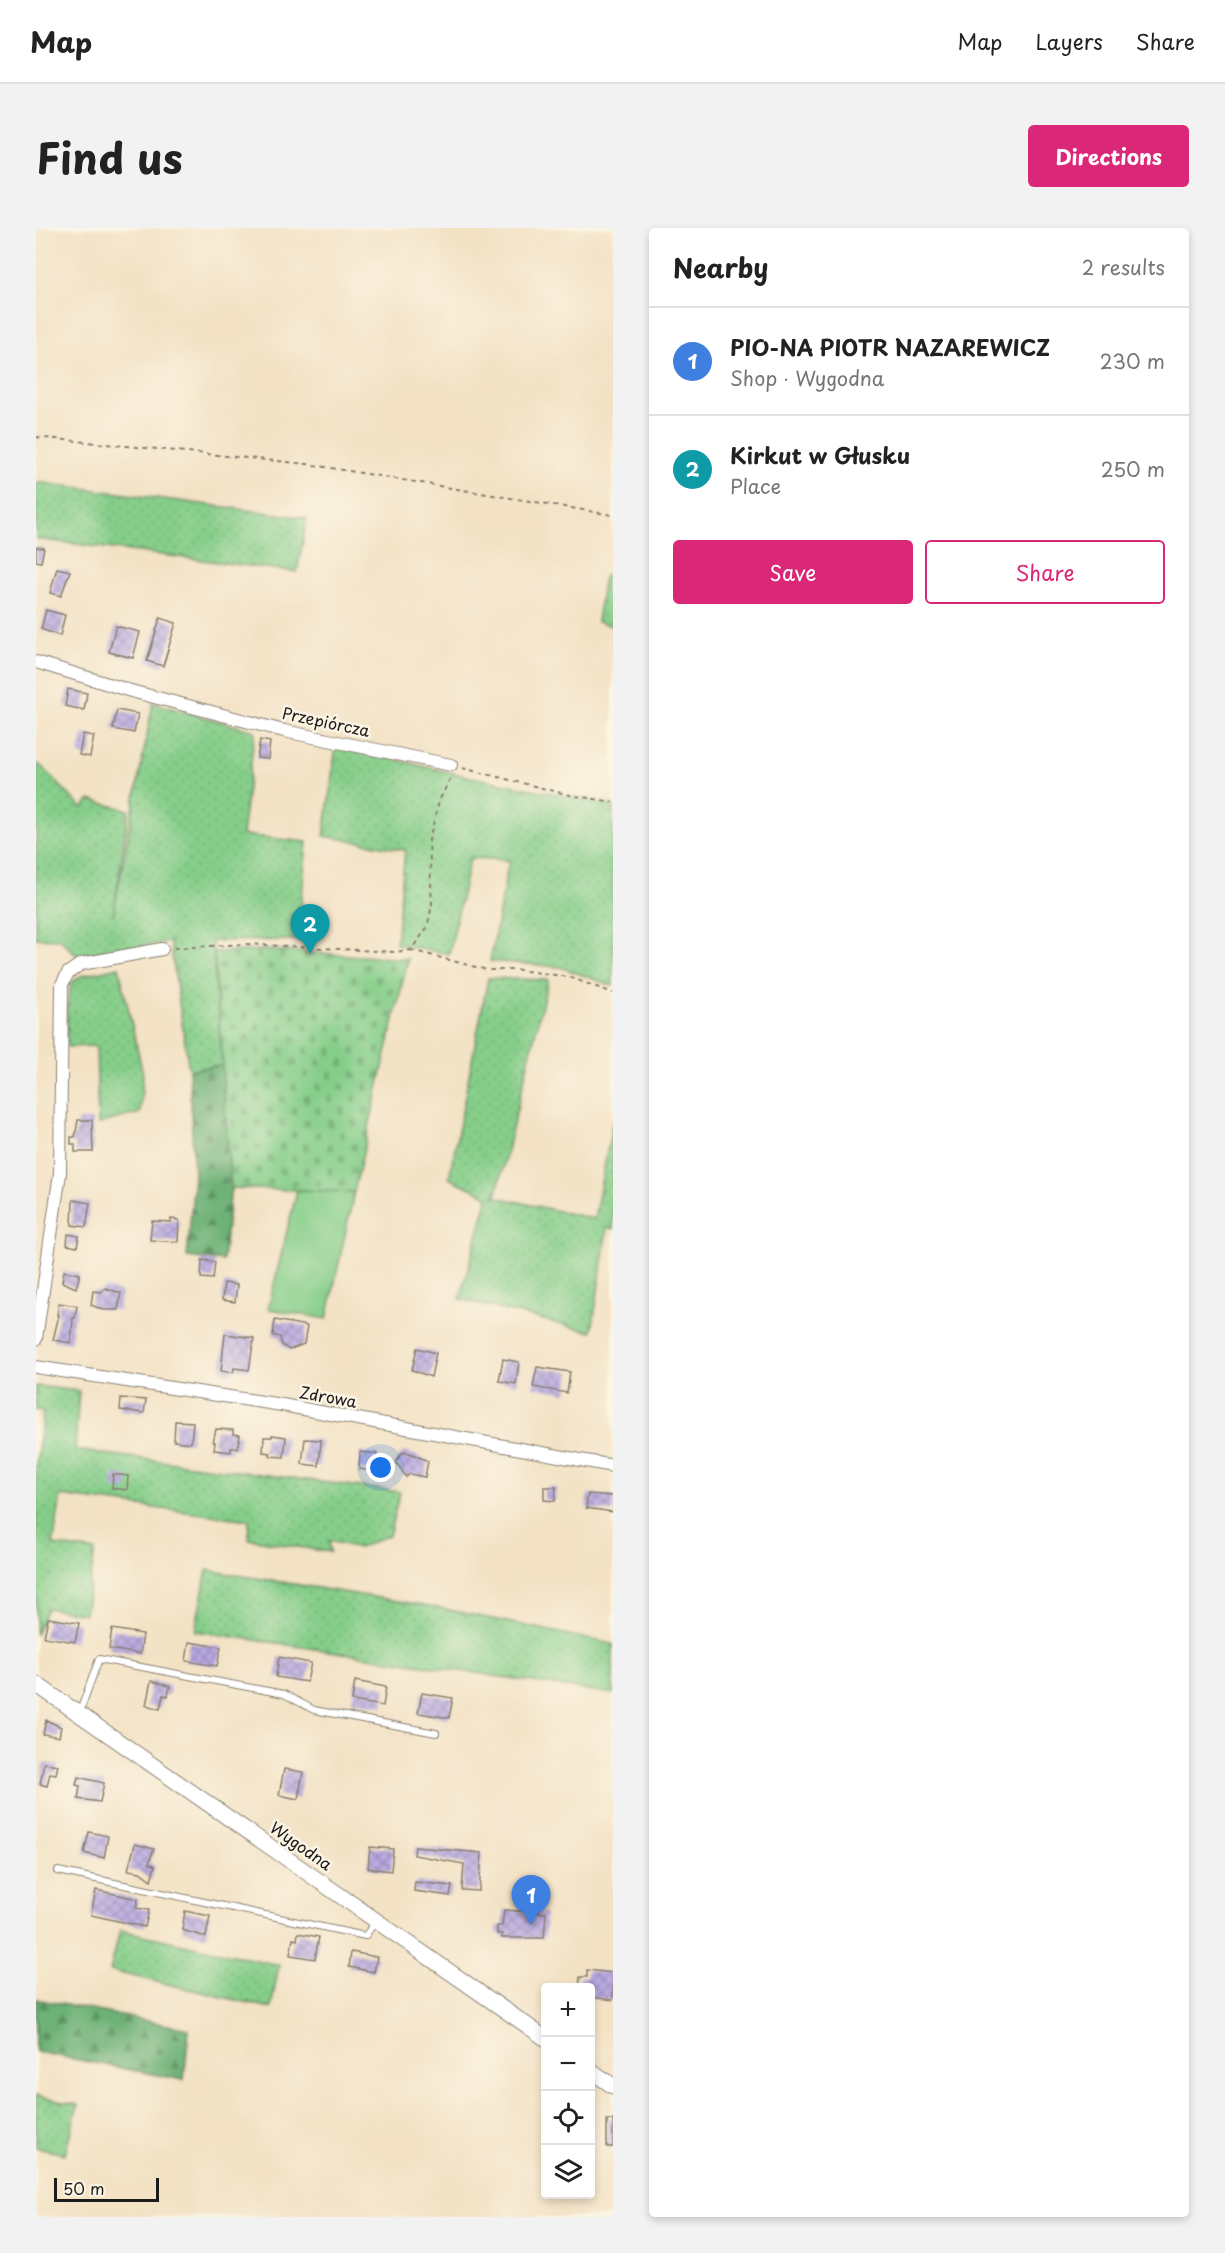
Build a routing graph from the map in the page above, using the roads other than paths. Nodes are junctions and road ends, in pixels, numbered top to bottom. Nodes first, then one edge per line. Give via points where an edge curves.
1 (36, 662) edge
2 (451, 765) road end
3 (162, 949) road end
4 (36, 1339) edge
5 (36, 1367) edge
6 (613, 1466) edge
7 (36, 1684) edge
8 (79, 1714) junction
9 (436, 1733) dead end
10 (58, 1871) dead end
11 (377, 1920) junction
12 (545, 2037) edge
13 (595, 2073) edge
14 (613, 2086) edge

1 - 2 street, Przepiórcza via 284,731
3 - 4 street via 81,964 68,973 62,984 60,1173
5 - 6 street, Zdrowa via 282,1405
7 - 8 street, Wygodna
8 - 9 lane via 99,1659 284,1694 314,1710
8 - 11 street, Wygodna
10 - 11 lane via 365,1936
11 - 12 street, Wygodna
13 - 14 street

